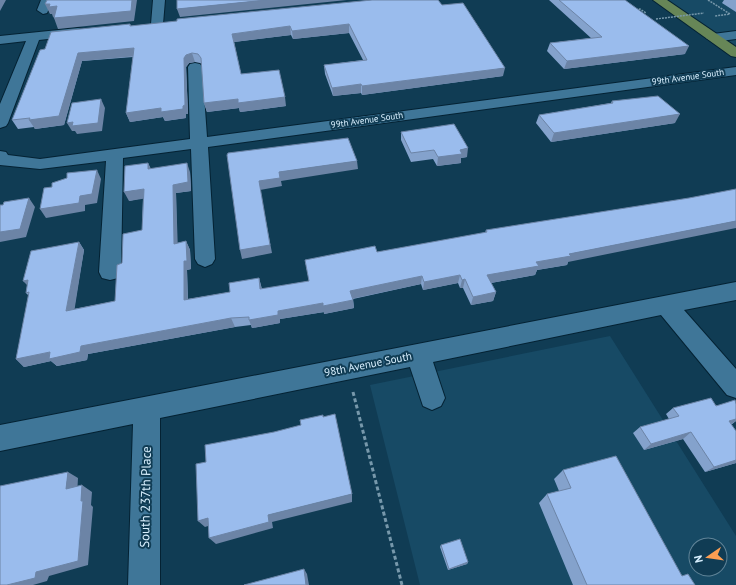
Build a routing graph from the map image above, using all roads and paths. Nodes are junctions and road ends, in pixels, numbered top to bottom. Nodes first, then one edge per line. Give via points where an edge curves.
1 (158, 0) edge
2 (659, 0) edge
3 (708, 0) edge
4 (704, 13) dead end
5 (713, 16) dead end
6 (647, 18) edge
7 (173, 22) edge
8 (157, 24) junction
9 (142, 26) edge
10 (88, 31) edge
11 (736, 35) edge
12 (34, 37) junction
13 (713, 38) junction
14 (0, 40) edge
15 (736, 53) edge
16 (195, 67) edge
17 (736, 70) edge
18 (4, 102) edge
19 (0, 123) edge
20 (199, 143) junction
21 (115, 154) junction
22 (0, 156) edge
23 (20, 162) junction
24 (0, 170) edge
25 (205, 259) dead end
26 (110, 272) dead end
27 (736, 291) edge
28 (666, 305) junction
29 (418, 354) junction
30 (347, 368) junction
31 (736, 387) edge
32 (432, 398) dead end
33 (147, 408) junction
34 (0, 438) edge
35 (144, 585) edge
36 (402, 585) edge

1 - 8 street
2 - 13 main road
3 - 5 path via 730,14
4 - 6 path, bridge via 656,19 640,9 635,9
7 - 8 street
8 - 9 street
10 - 12 street
11 - 13 street
12 - 14 street
12 - 18 street
13 - 15 main road
16 - 20 street
17 - 20 street, 99th Avenue South
18 - 19 street
20 - 21 street, 99th Avenue South
20 - 25 street
21 - 23 street, 99th Avenue South via 40,164
21 - 26 street
22 - 23 street, 99th Avenue South via 3,160
23 - 24 street
27 - 28 street, 98th Avenue South
28 - 29 street, 98th Avenue South
28 - 31 street
29 - 30 street, 98th Avenue South
29 - 32 street
30 - 33 street, 98th Avenue South
30 - 36 path
33 - 34 street, 98th Avenue South
33 - 35 street, South 237th Place

